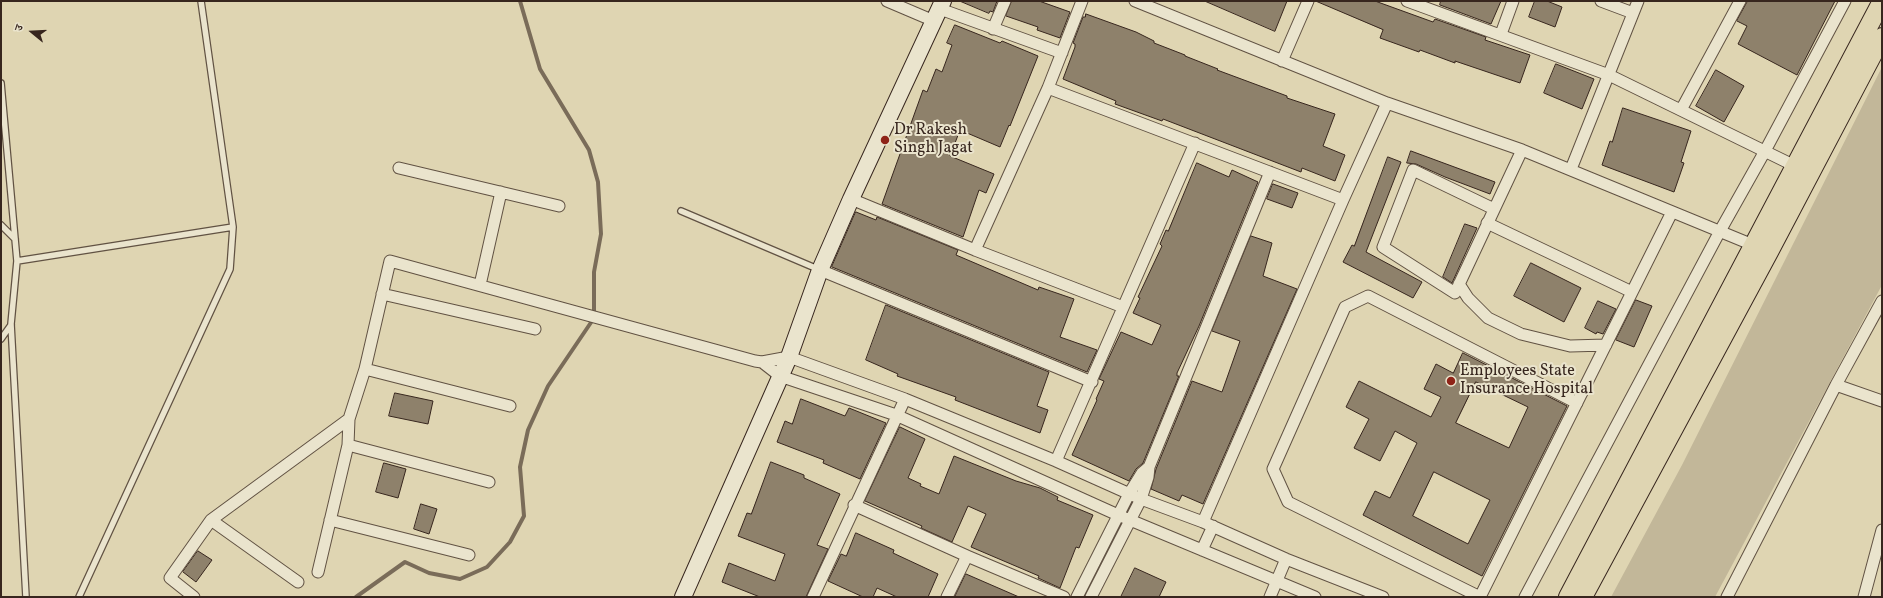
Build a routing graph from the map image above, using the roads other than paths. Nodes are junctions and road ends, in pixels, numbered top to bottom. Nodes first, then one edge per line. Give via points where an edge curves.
1 (201, 1) edge
2 (887, 1) edge
3 (1005, 1) edge
4 (1082, 1) edge
5 (1135, 1) edge
6 (1308, 1) edge
7 (1407, 1) edge
8 (1513, 1) edge
9 (1601, 1) edge
10 (1638, 1) edge
11 (1740, 1) edge
12 (1845, 1) edge
13 (1882, 1) edge
14 (1427, 5) edge
15 (939, 10) edge
16 (1633, 13) junction
17 (993, 29) junction
18 (1501, 34) junction
19 (1882, 37) edge
20 (1062, 53) junction
21 (1282, 62) junction
22 (1609, 75) junction
23 (1, 83) edge
24 (1048, 88) junction
25 (1387, 103) junction
26 (1681, 110) junction
27 (1195, 143) junction
28 (1522, 150) junction
29 (1765, 151) junction
30 (1795, 166) junction
31 (399, 168) dead end
32 (1571, 170) junction
33 (1270, 172) junction
34 (501, 192) junction
35 (851, 199) junction
36 (1343, 200) junction
37 (559, 206) dead end
38 (1494, 209) junction
39 (681, 211) dead end
40 (1672, 212) junction
41 (1487, 223) junction
42 (1, 225) edge
43 (233, 227) junction
44 (1720, 231) junction
45 (15, 239) junction
46 (1754, 245) junction
47 (975, 250) junction
48 (17, 261) junction
49 (820, 270) junction
50 (1459, 284) junction
51 (480, 285) junction
52 (1632, 292) junction
53 (382, 294) junction
54 (1882, 301) edge
55 (1123, 307) junction
56 (11, 324) junction
57 (535, 329) dead end
58 (1, 339) edge
59 (1606, 345) junction
60 (789, 357) junction
61 (762, 362) junction
62 (365, 369) junction
63 (780, 376) junction
64 (1092, 382) junction
65 (1836, 385) junction
66 (905, 398) junction
67 (1882, 401) edge
68 (1577, 403) junction
69 (510, 406) dead end
70 (896, 415) junction
71 (349, 419) junction
72 (348, 445) junction
73 (1056, 461) junction
74 (1148, 467) junction
75 (489, 482) dead end
76 (1129, 494) junction
77 (1141, 499) junction
78 (854, 505) junction
79 (1118, 515) junction
80 (1130, 519) junction
81 (211, 520) junction
82 (330, 520) junction
83 (1208, 524) junction
84 (1882, 530) edge
85 (1202, 550) junction
86 (469, 555) dead end
87 (967, 556) junction
88 (1286, 559) junction
89 (318, 572) dead end
90 (298, 582) dead end
91 (1278, 582) junction
92 (26, 597) edge
93 (80, 597) edge
94 (194, 597) edge
95 (682, 597) edge
96 (813, 597) edge
97 (947, 597) edge
98 (1064, 597) edge
99 (1077, 597) edge
100 (1091, 597) edge
101 (1270, 597) edge
102 (1315, 597) edge
103 (1383, 597) edge
104 (1480, 597) edge
105 (1525, 597) edge
106 (1568, 597) edge
107 (1583, 597) edge
108 (1727, 597) edge
109 (1864, 597) edge

1 - 43 lane
2 - 15 street
3 - 17 street
4 - 20 street
5 - 21 street
6 - 21 street
7 - 14 street
8 - 18 street
9 - 16 street
10 - 16 street
11 - 26 street
12 - 29 street
13 - 30 main road
14 - 18 street
15 - 17 street
15 - 35 street
16 - 22 street
17 - 20 street
18 - 22 street
19 - 107 main road
20 - 24 street
21 - 25 street
22 - 26 street
22 - 32 street
23 - 45 lane
24 - 27 street
24 - 47 street
25 - 28 street
25 - 36 street
26 - 29 street
27 - 33 street
27 - 55 street
28 - 32 street
28 - 38 street
29 - 30 street
29 - 44 street
30 - 46 main road
31 - 34 street
32 - 40 street
33 - 36 street
33 - 74 street
34 - 37 street
34 - 51 street
35 - 47 street
35 - 49 street
36 - 83 street
38 - 41 street
38 - 50 street via 1413,170 1383,247 1455,293
39 - 49 lane
40 - 44 street
40 - 52 street
41 - 50 street
41 - 52 street
42 - 45 lane
43 - 48 lane
43 - 93 lane via 230,269
44 - 46 street
44 - 105 street
45 - 48 lane
46 - 106 main road
47 - 55 street
48 - 56 lane
49 - 60 street
49 - 64 street
50 - 59 street via 1468,298 1488,318 1521,334 1570,346
51 - 53 street via 390,261
51 - 61 street
52 - 59 street
53 - 57 street
53 - 62 street
54 - 65 street
55 - 64 street
56 - 58 lane
56 - 92 lane
59 - 68 street
60 - 61 street
60 - 63 street
60 - 66 street
61 - 63 street
62 - 69 street
62 - 71 street
63 - 70 street
63 - 95 street
64 - 73 street
65 - 67 street
65 - 108 street
66 - 70 street
66 - 73 street
68 - 104 street
68 - 104 street via 1368,296 1345,307 1273,469 1288,502
70 - 78 street
70 - 79 street
71 - 72 street
71 - 81 street
72 - 75 street
72 - 82 street
73 - 76 street
74 - 76 street
74 - 77 street via 1148,477
76 - 77 street
76 - 79 street
77 - 80 street
77 - 83 street
78 - 87 street
78 - 96 street
79 - 80 street
79 - 99 street
80 - 85 street
80 - 100 street
81 - 90 street
81 - 94 street via 170,578
82 - 86 street
82 - 89 street
83 - 85 street
83 - 88 street
84 - 109 street
85 - 91 street
87 - 97 street
87 - 98 street
88 - 91 street
88 - 103 street
91 - 101 street
91 - 102 street

